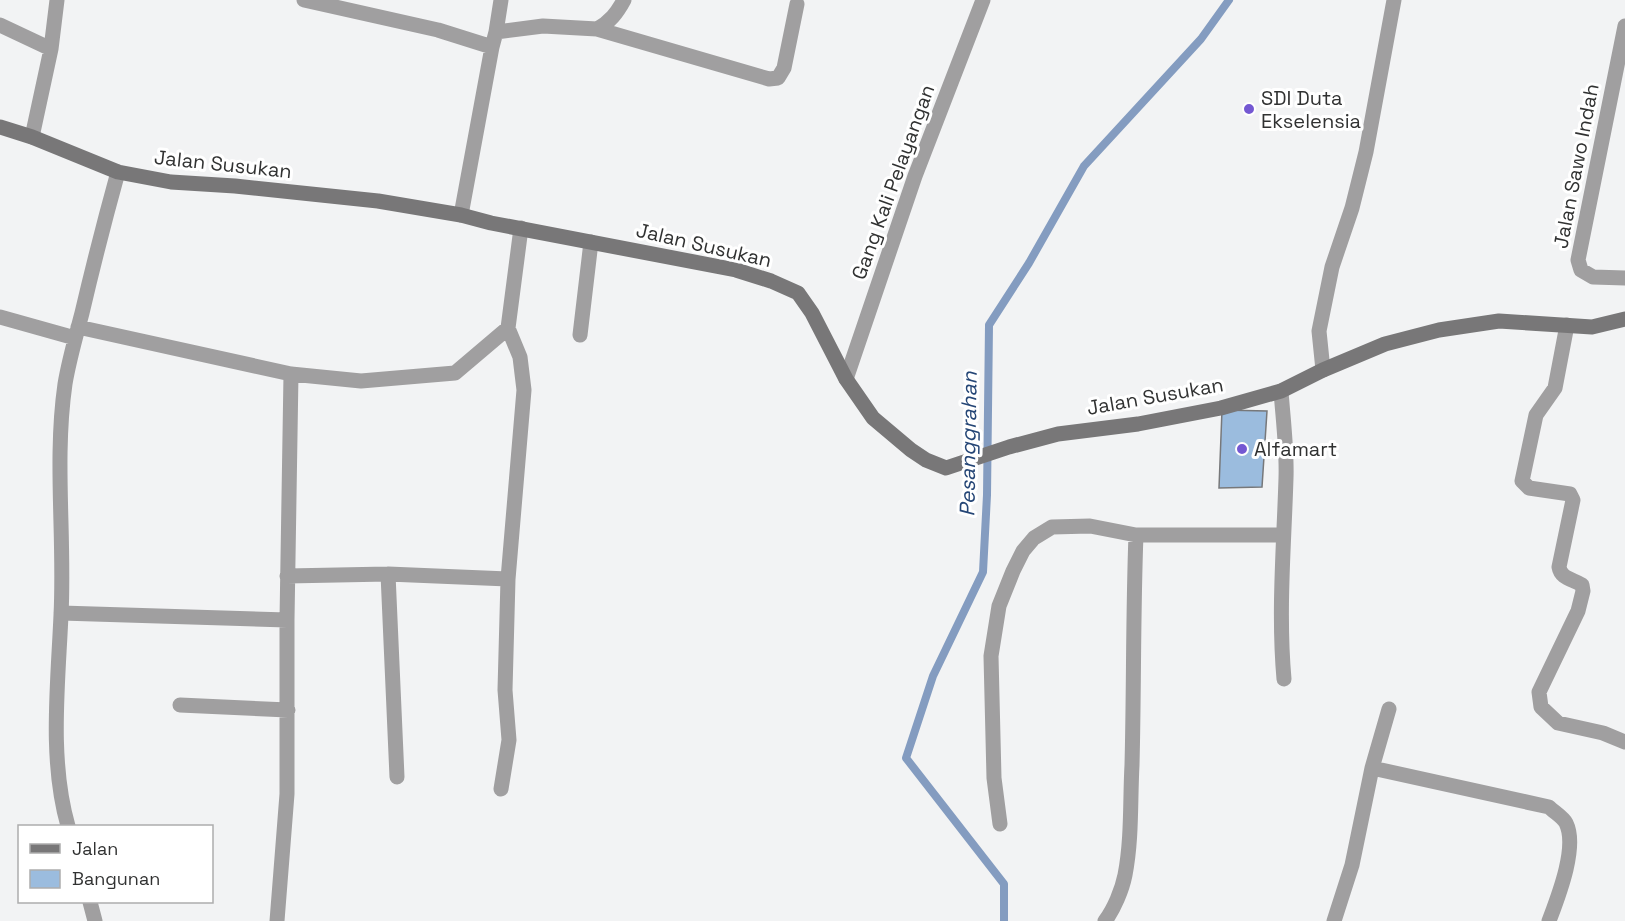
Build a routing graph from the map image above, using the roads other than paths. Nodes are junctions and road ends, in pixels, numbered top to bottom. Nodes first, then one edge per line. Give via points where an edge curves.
1 (57, 0) edge
2 (304, 0) edge
3 (501, 0) edge
4 (624, 0) edge
5 (983, 0) edge
6 (1394, 0) edge
7 (342, 4) edge
8 (797, 4) dead end
9 (0, 25) edge
10 (1625, 26) edge
11 (597, 29) junction
12 (494, 40) junction
13 (51, 49) junction
14 (1623, 49) edge
15 (0, 127) edge
16 (32, 137) junction
17 (118, 172) junction
18 (461, 215) junction
19 (521, 228) junction
20 (591, 242) junction
21 (1625, 278) edge
22 (0, 318) edge
23 (1625, 319) edge
24 (1567, 325) junction
25 (508, 328) junction
26 (77, 333) junction
27 (580, 335) dead end
28 (1323, 370) junction
29 (291, 374) junction
30 (846, 379) junction
31 (1281, 391) junction
32 (1136, 535) junction
33 (1283, 535) junction
34 (388, 574) junction
35 (287, 576) junction
36 (508, 579) junction
37 (61, 613) junction
38 (287, 620) junction
39 (1284, 679) dead end
40 (180, 705) dead end
41 (1389, 709) dead end
42 (288, 710) junction
43 (1625, 742) edge
44 (1372, 768) junction
45 (397, 777) dead end
46 (501, 789) dead end
47 (1000, 824) dead end
48 (68, 825) edge
49 (90, 903) edge
50 (1111, 919) edge
51 (95, 921) edge
52 (277, 921) edge
53 (1334, 921) edge
54 (1549, 921) edge

1 - 13 street
2 - 7 street
3 - 12 street
4 - 11 street via 617,14
5 - 30 street, Gang Kali Pelayangan via 915,176
6 - 28 street via 1366,152 1332,267 1319,331
7 - 12 street via 438,30
8 - 11 street via 784,68 778,78 769,79
9 - 13 street
10 - 14 street, Jalan Sawo Indah
11 - 12 street via 543,26
12 - 18 street
13 - 16 street
14 - 21 street, Jalan Sawo Indah via 1578,260 1581,270 1593,277
15 - 16 street, Jalan Susukan
16 - 17 street, Jalan Susukan
17 - 18 street, Jalan Susukan via 171,182 378,201
17 - 26 street
18 - 19 street, Jalan Susukan
19 - 20 street, Jalan Susukan
19 - 25 street
20 - 27 street
20 - 30 street, Jalan Susukan via 736,270 798,293
22 - 26 street
23 - 24 street, Jalan Susukan via 1592,327
24 - 28 street, Jalan Susukan via 1499,321 1439,330 1385,344
24 - 43 street via 1555,388 1536,415 1522,482 1529,488 1570,494 1573,500 1559,567 1563,576 1582,585 1583,591 1578,611 1539,692 1541,707 1558,723
25 - 29 street via 455,373 361,381
25 - 36 street via 520,357 524,390
26 - 29 street
26 - 37 street via 65,384 61,432
28 - 31 street, Jalan Susukan
29 - 35 street
30 - 31 street, Jalan Susukan via 873,418 919,455 946,468 1058,434 1221,408
31 - 33 street via 1286,475
32 - 33 street
32 - 47 street via 1090,526 1052,527 1034,538 1012,571 999,606 992,656 994,778
32 - 50 street via 1129,838 1124,876
33 - 39 street
34 - 35 street
34 - 36 street
34 - 45 street
35 - 38 street
36 - 46 street via 508,740
37 - 38 street
37 - 48 street via 57,773
38 - 42 street
40 - 42 street
41 - 44 street
42 - 52 street via 287,794
44 - 53 street via 1352,865
44 - 54 street via 1549,807 1565,821 1570,850
49 - 51 street

